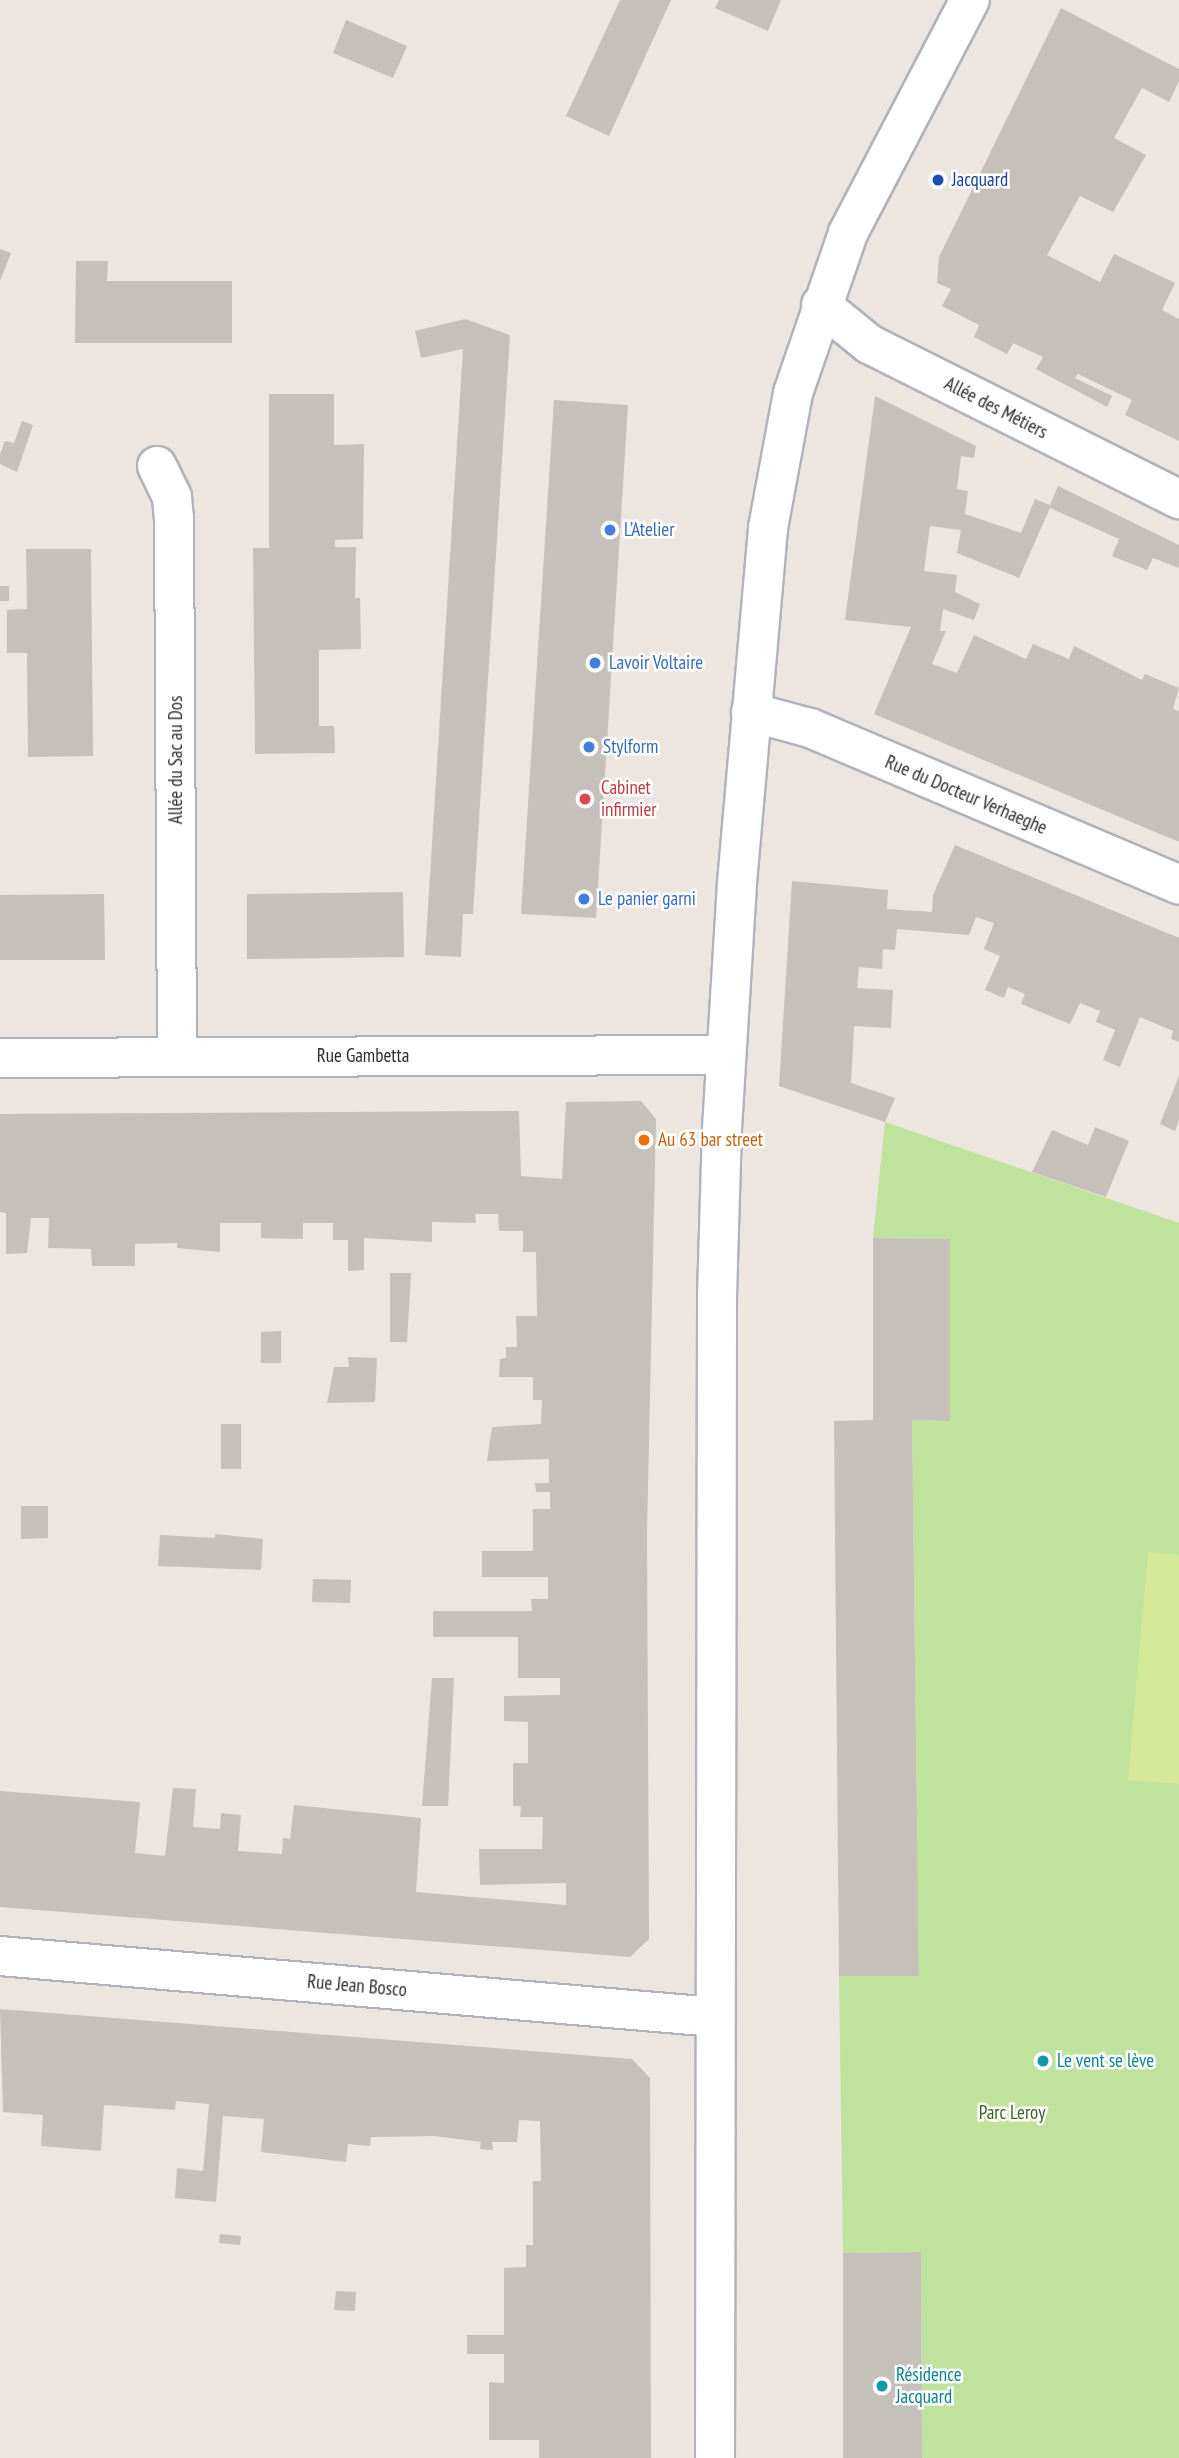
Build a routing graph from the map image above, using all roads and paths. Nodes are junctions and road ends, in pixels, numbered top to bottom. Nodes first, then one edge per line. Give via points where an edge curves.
1 (970, 0) edge
2 (821, 305) junction
3 (157, 466) dead end
4 (1179, 499) edge
5 (751, 712) junction
6 (1179, 885) edge
7 (726, 1055) junction
8 (177, 1057) junction
9 (0, 1058) edge
10 (0, 1956) edge
11 (714, 2017) junction
12 (715, 2458) edge

1 - 2 street via 884,156
2 - 4 street, Allée des Métiers via 869,344
2 - 5 street via 793,393 774,486
3 - 8 street, Allée du Sac au Dos via 172,497 174,518
5 - 6 street, Rue du Docteur Verhaeghe via 810,728
5 - 7 street
7 - 8 street, Rue Gambetta
7 - 11 street via 717,1296
8 - 9 street, Rue Gambetta
10 - 11 street, Rue Jean Bosco
11 - 12 street

